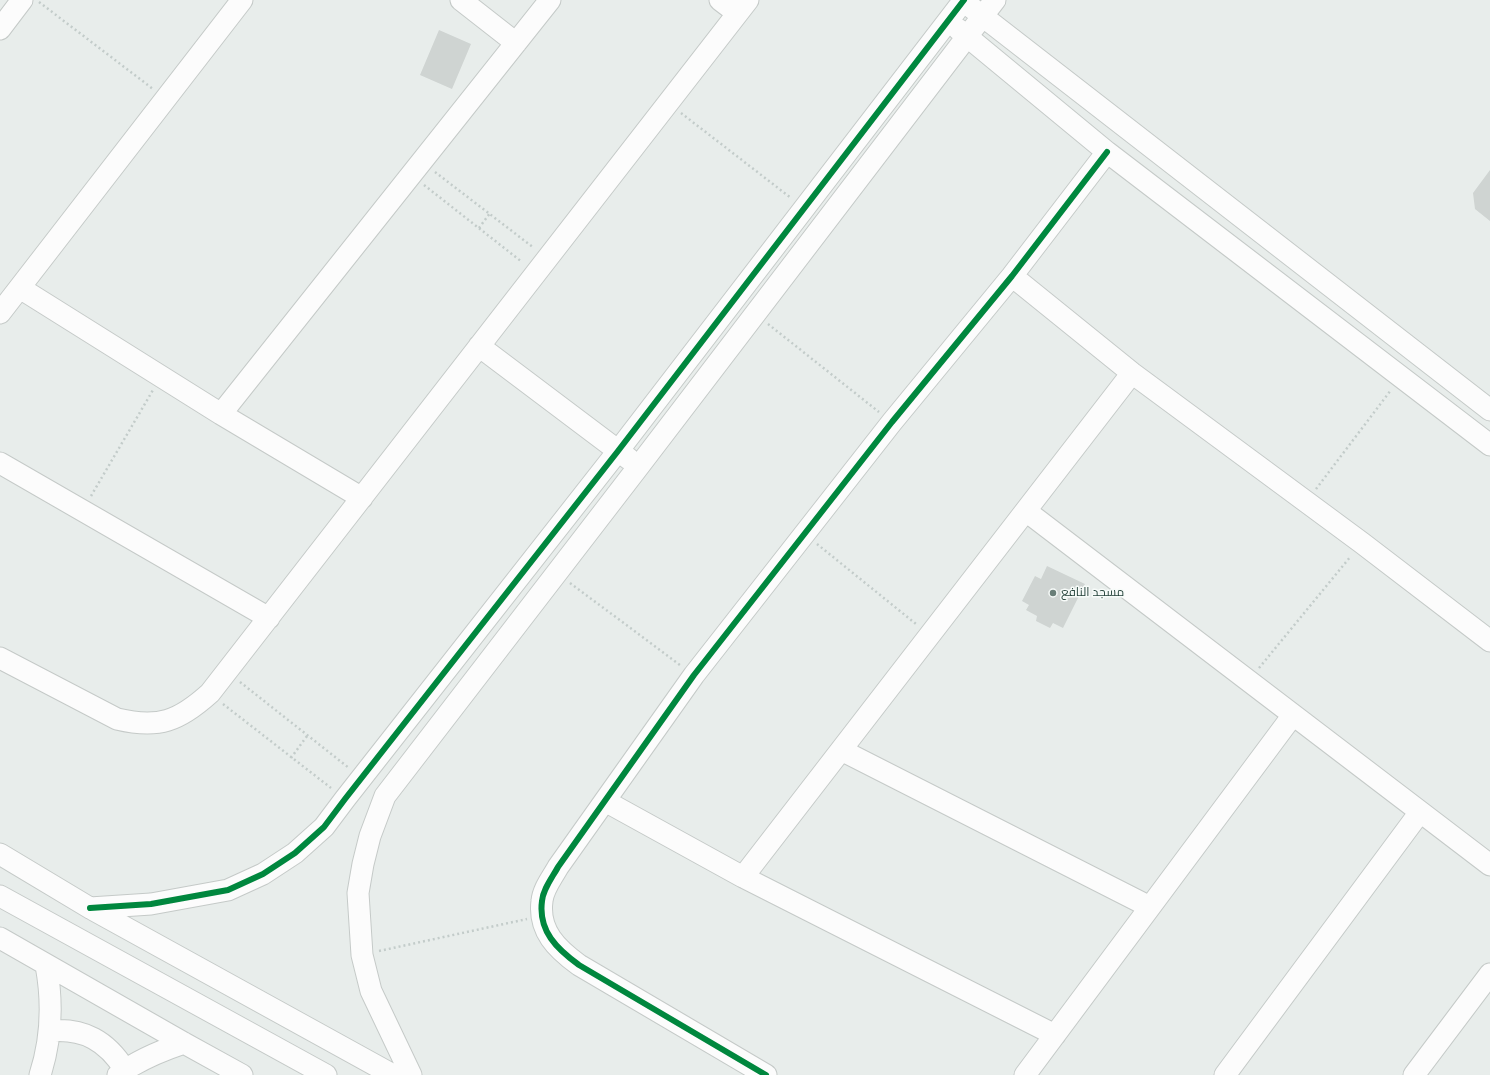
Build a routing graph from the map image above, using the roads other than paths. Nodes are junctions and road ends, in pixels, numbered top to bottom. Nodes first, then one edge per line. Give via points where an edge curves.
1 (22, 0) edge
2 (242, 0) edge
3 (462, 0) edge
4 (550, 0) edge
5 (720, 0) edge
6 (963, 1) edge
7 (742, 7) edge
8 (989, 8) edge
9 (948, 21) junction
10 (0, 29) edge
11 (968, 37) junction
12 (516, 43) junction
13 (1107, 152) junction
14 (1012, 276) junction
15 (20, 288) junction
16 (0, 313) edge
17 (479, 346) junction
18 (1132, 373) junction
19 (1490, 410) edge
20 (221, 414) junction
21 (1490, 445) edge
22 (618, 451) junction
23 (0, 463) edge
24 (639, 466) junction
25 (362, 498) junction
26 (1026, 511) junction
27 (269, 618) junction
28 (1490, 642) edge
29 (0, 658) edge
30 (1293, 715) junction
31 (841, 750) junction
32 (362, 778) junction
33 (385, 796) junction
34 (605, 801) junction
35 (1420, 812) junction
36 (0, 854) edge
37 (1490, 865) edge
38 (743, 877) junction
39 (0, 896) edge
40 (1150, 907) junction
41 (90, 908) junction
42 (0, 938) edge
43 (46, 965) junction
44 (1490, 974) edge
45 (50, 1031) junction
46 (1055, 1035) junction
47 (184, 1043) junction
48 (121, 1072) edge
49 (40, 1075) edge
50 (242, 1075) edge
51 (326, 1075) edge
52 (393, 1075) edge
53 (411, 1075) edge
54 (766, 1075) edge
55 (1026, 1075) edge
56 (1225, 1075) edge
57 (1414, 1075) edge

1 - 10 street
2 - 15 street
3 - 12 street
4 - 12 street
5 - 7 street
6 - 8 street
6 - 9 street
7 - 17 street
8 - 11 street
8 - 19 street
9 - 11 street
9 - 22 street
11 - 13 street
11 - 24 street
12 - 20 street
13 - 14 street
13 - 21 street
14 - 18 street
14 - 34 street via 892,422 694,675
15 - 16 street
15 - 20 street
17 - 22 street
17 - 25 street
18 - 26 street
18 - 28 street via 1362,543
20 - 25 street
22 - 24 street
22 - 32 street
23 - 27 street
24 - 33 street
25 - 27 street
26 - 30 street
26 - 31 street
27 - 29 street via 210,693 193,709 164,722 132,723 117,719
30 - 35 street
30 - 40 street
31 - 38 street
31 - 40 street
32 - 33 street via 370,791
32 - 41 street via 324,827 295,852 263,874 228,890 151,904
33 - 53 street via 370,836 358,893 362,955 371,990
34 - 38 street
34 - 54 street via 548,884 542,901 545,930 566,956 579,966
35 - 37 street
35 - 56 street
36 - 41 street
38 - 46 street
39 - 51 street
40 - 46 street
41 - 52 street
42 - 43 street
43 - 45 street via 51,998
43 - 47 street
44 - 57 street
45 - 48 street via 73,1031 94,1038 112,1052
45 - 49 street
46 - 55 street
47 - 48 street via 153,1054
47 - 50 street

